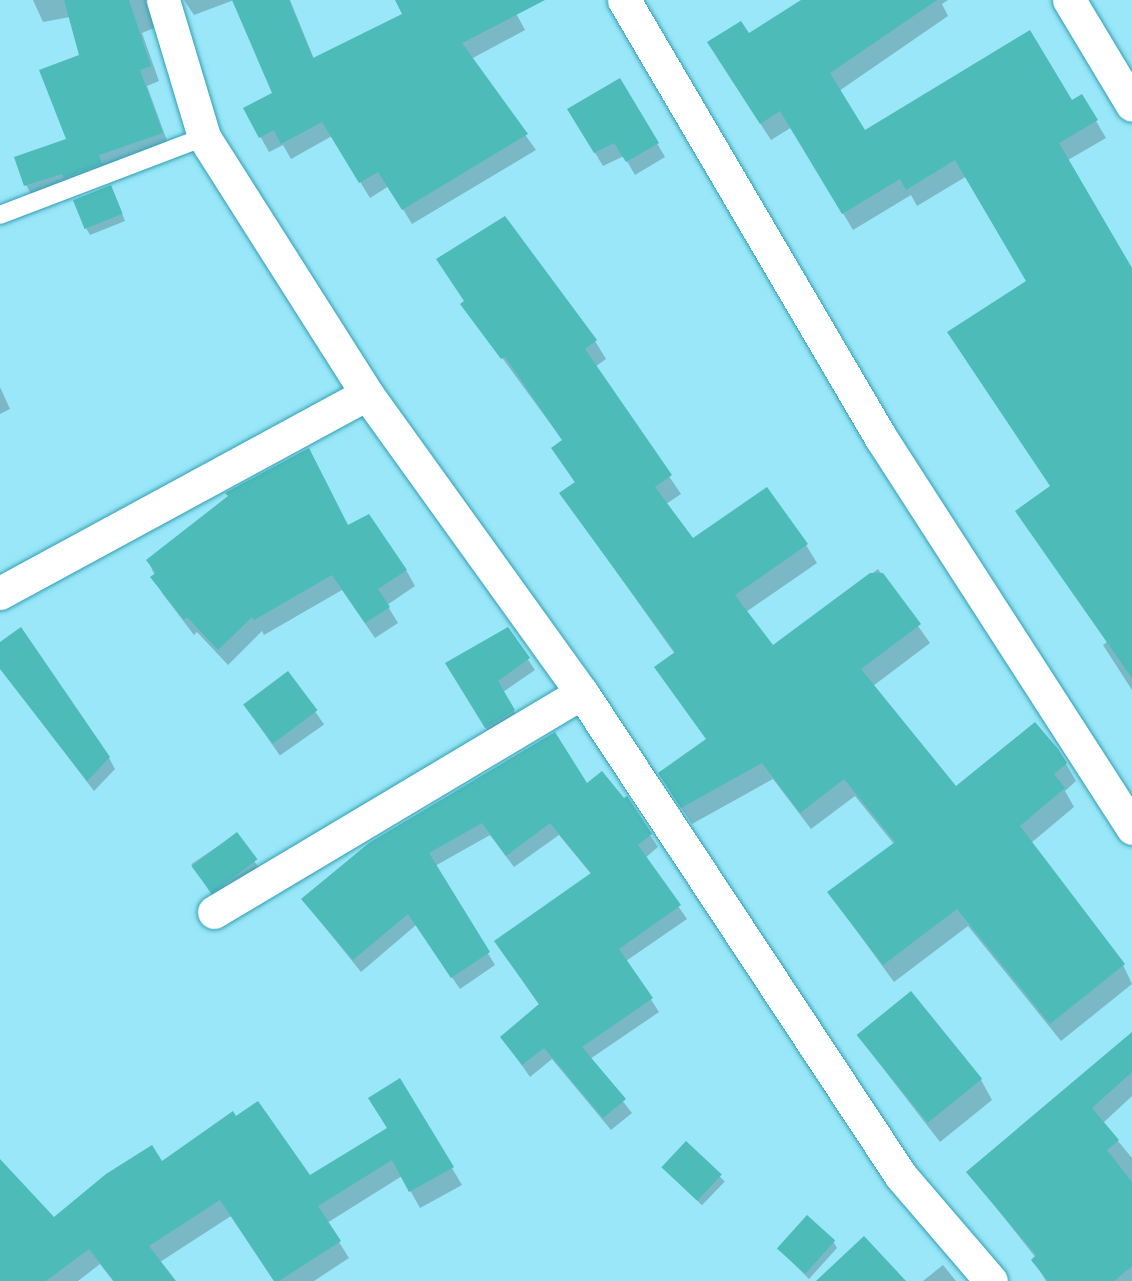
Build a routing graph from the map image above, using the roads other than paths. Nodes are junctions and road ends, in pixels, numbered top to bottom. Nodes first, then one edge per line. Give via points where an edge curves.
1 (163, 0) edge
2 (624, 0) edge
3 (1069, 0) edge
4 (1132, 105) edge
5 (204, 138) junction
6 (0, 215) edge
7 (367, 394) junction
8 (0, 593) edge
9 (582, 692) junction
10 (1132, 828) edge
11 (214, 912) dead end
12 (991, 1281) edge

1 - 5 street
2 - 10 street via 881,438
3 - 4 street
5 - 6 lane
5 - 7 street
7 - 8 street
7 - 9 street
9 - 11 street
9 - 12 street via 901,1176

